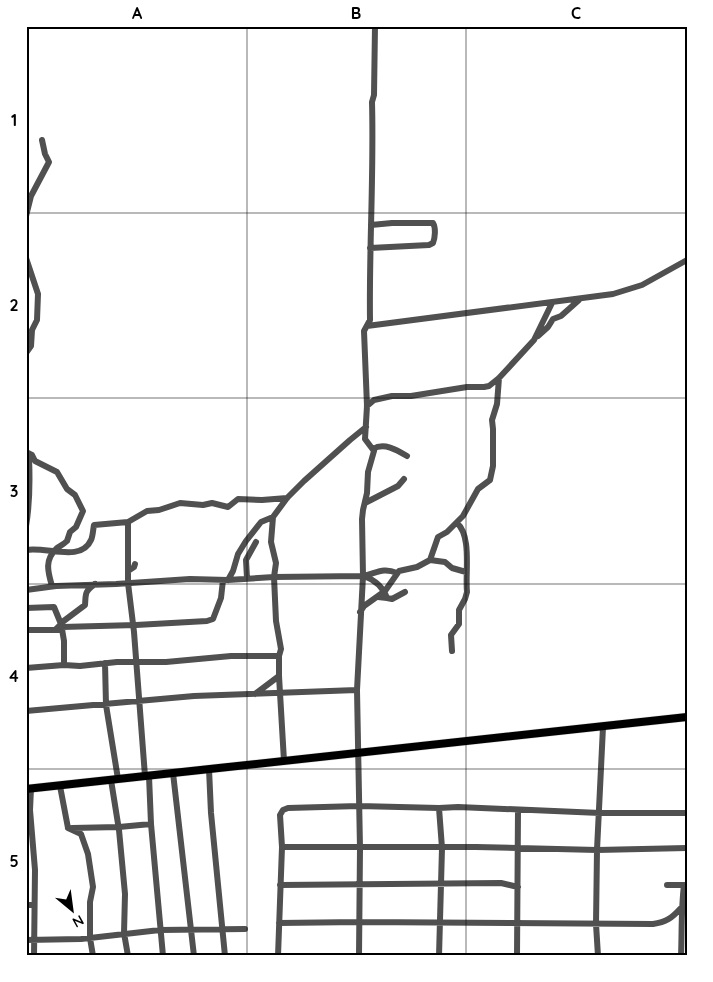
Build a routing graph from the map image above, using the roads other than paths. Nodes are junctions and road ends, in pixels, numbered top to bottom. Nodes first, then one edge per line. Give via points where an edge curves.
1 (375, 26) edge
2 (42, 140) dead end
3 (26, 216) edge
4 (371, 225) junction
5 (370, 248) junction
6 (26, 258) edge
7 (687, 260) edge
8 (580, 299) junction
9 (552, 303) junction
10 (367, 326) junction
11 (534, 340) junction
12 (26, 352) edge
13 (499, 378) junction
14 (367, 406) junction
15 (366, 427) junction
16 (374, 450) junction
17 (26, 452) edge
18 (407, 456) dead end
19 (26, 457) edge
20 (404, 479) dead end
21 (287, 498) junction
22 (365, 503) junction
23 (273, 517) junction
24 (128, 522) junction
25 (457, 523) junction
26 (26, 526) edge
27 (256, 542) dead end
28 (26, 550) edge
29 (55, 550) junction
30 (430, 560) junction
31 (135, 564) dead end
32 (128, 571) junction
33 (466, 572) junction
34 (397, 573) junction
35 (363, 576) junction
36 (274, 577) junction
37 (247, 578) junction
38 (225, 580) junction
39 (128, 583) junction
40 (95, 584) junction
41 (52, 586) junction
42 (26, 590) edge
43 (405, 592) dead end
44 (386, 594) junction
45 (26, 608) edge
46 (360, 612) junction
47 (132, 625) junction
48 (61, 628) junction
49 (26, 630) edge
50 (452, 650) dead end
51 (279, 656) junction
52 (105, 663) junction
53 (136, 663) junction
54 (64, 665) junction
55 (26, 668) edge
56 (279, 676) junction
57 (357, 690) junction
58 (281, 693) junction
59 (255, 694) junction
60 (139, 701) junction
61 (106, 705) junction
62 (26, 711) edge
63 (687, 717) edge
64 (603, 727) junction
65 (358, 753) junction
66 (284, 761) junction
67 (209, 769) junction
68 (173, 773) junction
69 (147, 776) junction
70 (114, 779) junction
71 (60, 786) junction
72 (29, 789) edge
73 (359, 806) junction
74 (438, 808) junction
75 (518, 810) junction
76 (600, 813) junction
77 (687, 813) edge
78 (151, 824) junction
79 (119, 827) junction
80 (68, 828) junction
81 (282, 847) junction
82 (360, 848) junction
83 (442, 848) junction
84 (518, 848) junction
85 (687, 848) edge
86 (597, 850) junction
87 (518, 876) junction
88 (360, 884) junction
89 (510, 884) junction
90 (280, 885) junction
91 (440, 885) junction
92 (667, 885) dead end
93 (685, 885) edge
94 (518, 887) junction
95 (26, 905) edge
96 (34, 905) junction
97 (680, 909) junction
98 (360, 922) junction
99 (439, 922) junction
100 (279, 923) junction
101 (517, 924) junction
102 (596, 924) junction
103 (245, 928) dead end
104 (191, 929) junction
105 (222, 929) junction
106 (160, 930) junction
107 (684, 931) edge
108 (124, 933) junction
109 (90, 938) junction
110 (26, 940) edge
111 (34, 940) junction
112 (34, 956) edge
113 (94, 956) edge
114 (128, 956) edge
115 (163, 956) edge
116 (194, 956) edge
117 (225, 956) edge
118 (278, 956) edge
119 (359, 956) edge
120 (438, 956) edge
121 (517, 956) edge
122 (598, 956) edge
123 (681, 956) edge

1 - 4 street
2 - 3 street via 49,162 31,196
4 - 5 street
4 - 5 street via 433,223 435,226 434,240 430,245
5 - 10 street via 370,320
6 - 12 street via 38,294 37,320 32,330 31,346
7 - 8 street via 628,290
8 - 9 street
8 - 11 street via 553,319
9 - 10 street
9 - 11 street
10 - 14 street via 364,331
11 - 13 street
13 - 14 street via 484,388 392,396 374,400
13 - 25 street via 498,400 492,420 493,466 490,480 478,489 466,514
14 - 15 street
15 - 16 street via 366,440
15 - 21 street
16 - 18 street via 381,446
16 - 22 street
17 - 29 street via 35,461 57,472 82,509 78,524 67,541
19 - 26 street via 29,458 30,488
20 - 22 street via 398,486
21 - 23 street
21 - 24 street via 238,499 227,507 212,503 180,503 147,512
22 - 35 street via 362,519
23 - 36 street
23 - 38 street via 261,522 246,541 233,571
24 - 29 street via 94,525 86,548 68,553
24 - 32 street
25 - 30 street via 438,537
25 - 33 street via 465,540
27 - 37 street via 246,560
28 - 29 street
29 - 41 street via 47,565
30 - 33 street via 444,562
30 - 34 street
31 - 32 street
32 - 39 street
33 - 50 street via 467,592 459,610 459,624 450,635
34 - 35 street via 384,569
34 - 44 street
35 - 36 street
35 - 44 street via 378,583
35 - 46 street
36 - 37 street
36 - 51 street
37 - 38 street
38 - 39 street
38 - 47 street via 213,619 193,623
39 - 40 street
39 - 47 street
40 - 41 street
40 - 48 street via 85,595 85,605 62,622
41 - 42 street
43 - 44 street via 392,599
44 - 46 street via 364,606
45 - 48 street via 53,606
46 - 57 street
47 - 48 street
47 - 53 street
48 - 49 street
48 - 54 street
51 - 53 street
51 - 56 street
52 - 53 street
52 - 54 street
52 - 61 street
53 - 60 street
54 - 55 street
56 - 58 street
56 - 59 street
57 - 58 street
57 - 65 street
58 - 59 street
58 - 66 street
59 - 60 street
60 - 61 street
60 - 69 street
61 - 62 street
61 - 70 street
63 - 64 main road
64 - 65 main road
64 - 76 street
65 - 66 main road
65 - 73 street
66 - 67 main road
67 - 68 main road
67 - 105 street
68 - 69 main road
68 - 104 street
69 - 70 main road
69 - 78 street
70 - 71 main road
70 - 79 street
71 - 72 main road
71 - 80 street
72 - 96 street via 35,870
73 - 74 street
73 - 81 street via 283,810 280,815
73 - 82 street
74 - 75 street
74 - 83 street
75 - 76 street
75 - 84 street
76 - 77 street
76 - 86 street
78 - 79 street
78 - 106 street
79 - 80 street
79 - 108 street via 126,894
80 - 109 street via 81,834 88,854 93,887
81 - 82 street
81 - 90 street
82 - 83 street
82 - 88 street
83 - 84 street
83 - 91 street
84 - 86 street
84 - 87 street
85 - 86 street
86 - 102 street
87 - 89 street
87 - 94 street
88 - 90 street
88 - 91 street
88 - 98 street
89 - 91 street
89 - 94 street
90 - 100 street
91 - 99 street
92 - 93 street
93 - 97 street
94 - 101 street
95 - 96 street
96 - 111 street
97 - 102 street via 665,922
97 - 107 street
98 - 99 street
98 - 100 street
98 - 119 street
99 - 101 street
99 - 120 street
100 - 118 street
101 - 102 street
101 - 121 street
102 - 122 street
103 - 105 street
104 - 105 street
104 - 106 street
104 - 116 street
105 - 117 street
106 - 108 street
106 - 115 street
107 - 123 street
108 - 109 street
108 - 114 street
109 - 111 street
109 - 113 street
110 - 111 street
111 - 112 street

